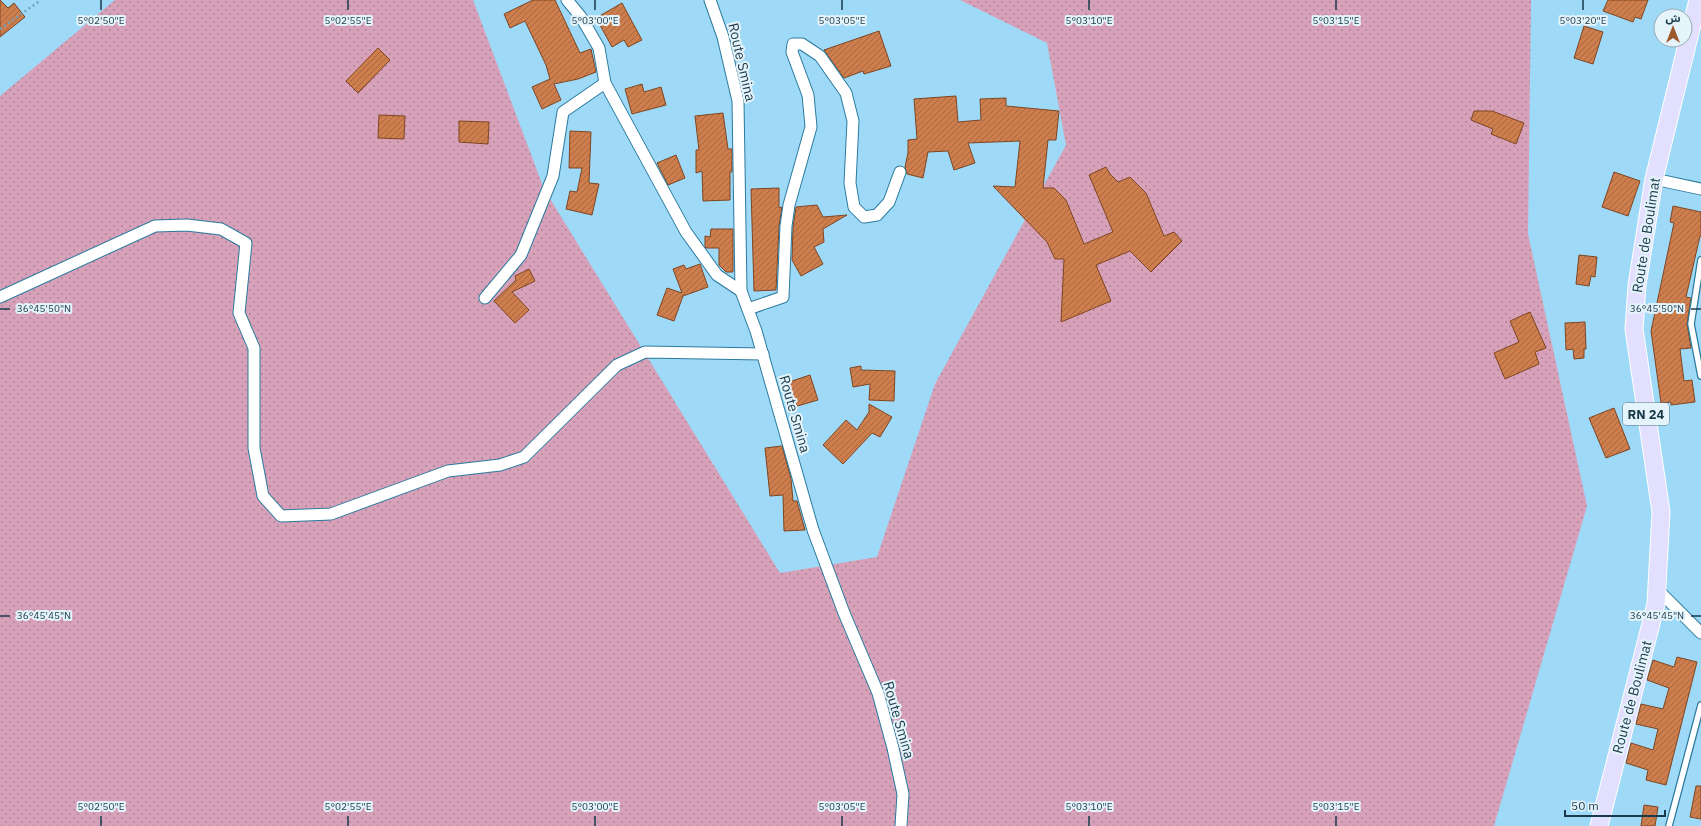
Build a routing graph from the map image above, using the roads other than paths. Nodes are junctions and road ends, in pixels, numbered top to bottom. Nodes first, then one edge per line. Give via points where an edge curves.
1 (567, 0) edge
2 (710, 0) edge
3 (1698, 7) edge
4 (605, 83) junction
5 (900, 172) dead end
6 (1654, 179) junction
7 (1701, 189) edge
8 (1701, 260) edge
9 (741, 291) junction
10 (0, 297) edge
11 (485, 298) dead end
12 (748, 309) junction
13 (763, 354) junction
14 (1701, 376) edge
15 (1657, 589) junction
16 (1701, 632) edge
17 (1701, 705) edge
18 (901, 826) edge
19 (1599, 826) edge
20 (1670, 826) edge

1 - 4 street via 581,16 599,48
2 - 9 street, Route Smina via 723,37 738,101
3 - 6 main road, Route de Boulimat / RN 24
4 - 9 street via 686,232 717,275
4 - 11 street via 563,112 553,176 521,255
5 - 12 street via 889,202 877,215 864,217 854,207 850,183 853,121 846,93 820,56 802,44 793,44 792,52 808,95 811,127 789,205 782,297
6 - 7 street
6 - 15 main road, Route de Boulimat / RN 24 via 1637,285 1634,329 1661,512
8 - 14 lane via 1691,324
9 - 12 street, Route Smina
10 - 13 street via 155,226 187,225 221,229 246,243 239,313 254,348 254,448 263,496 281,516 331,514 448,471 500,465 524,457 617,365 645,352
12 - 13 street, Route Smina
13 - 18 street, Route Smina via 813,530 844,614 878,693 903,794
15 - 16 street
15 - 19 main road, Route de Boulimat / RN 24 via 1656,604
17 - 20 lane

